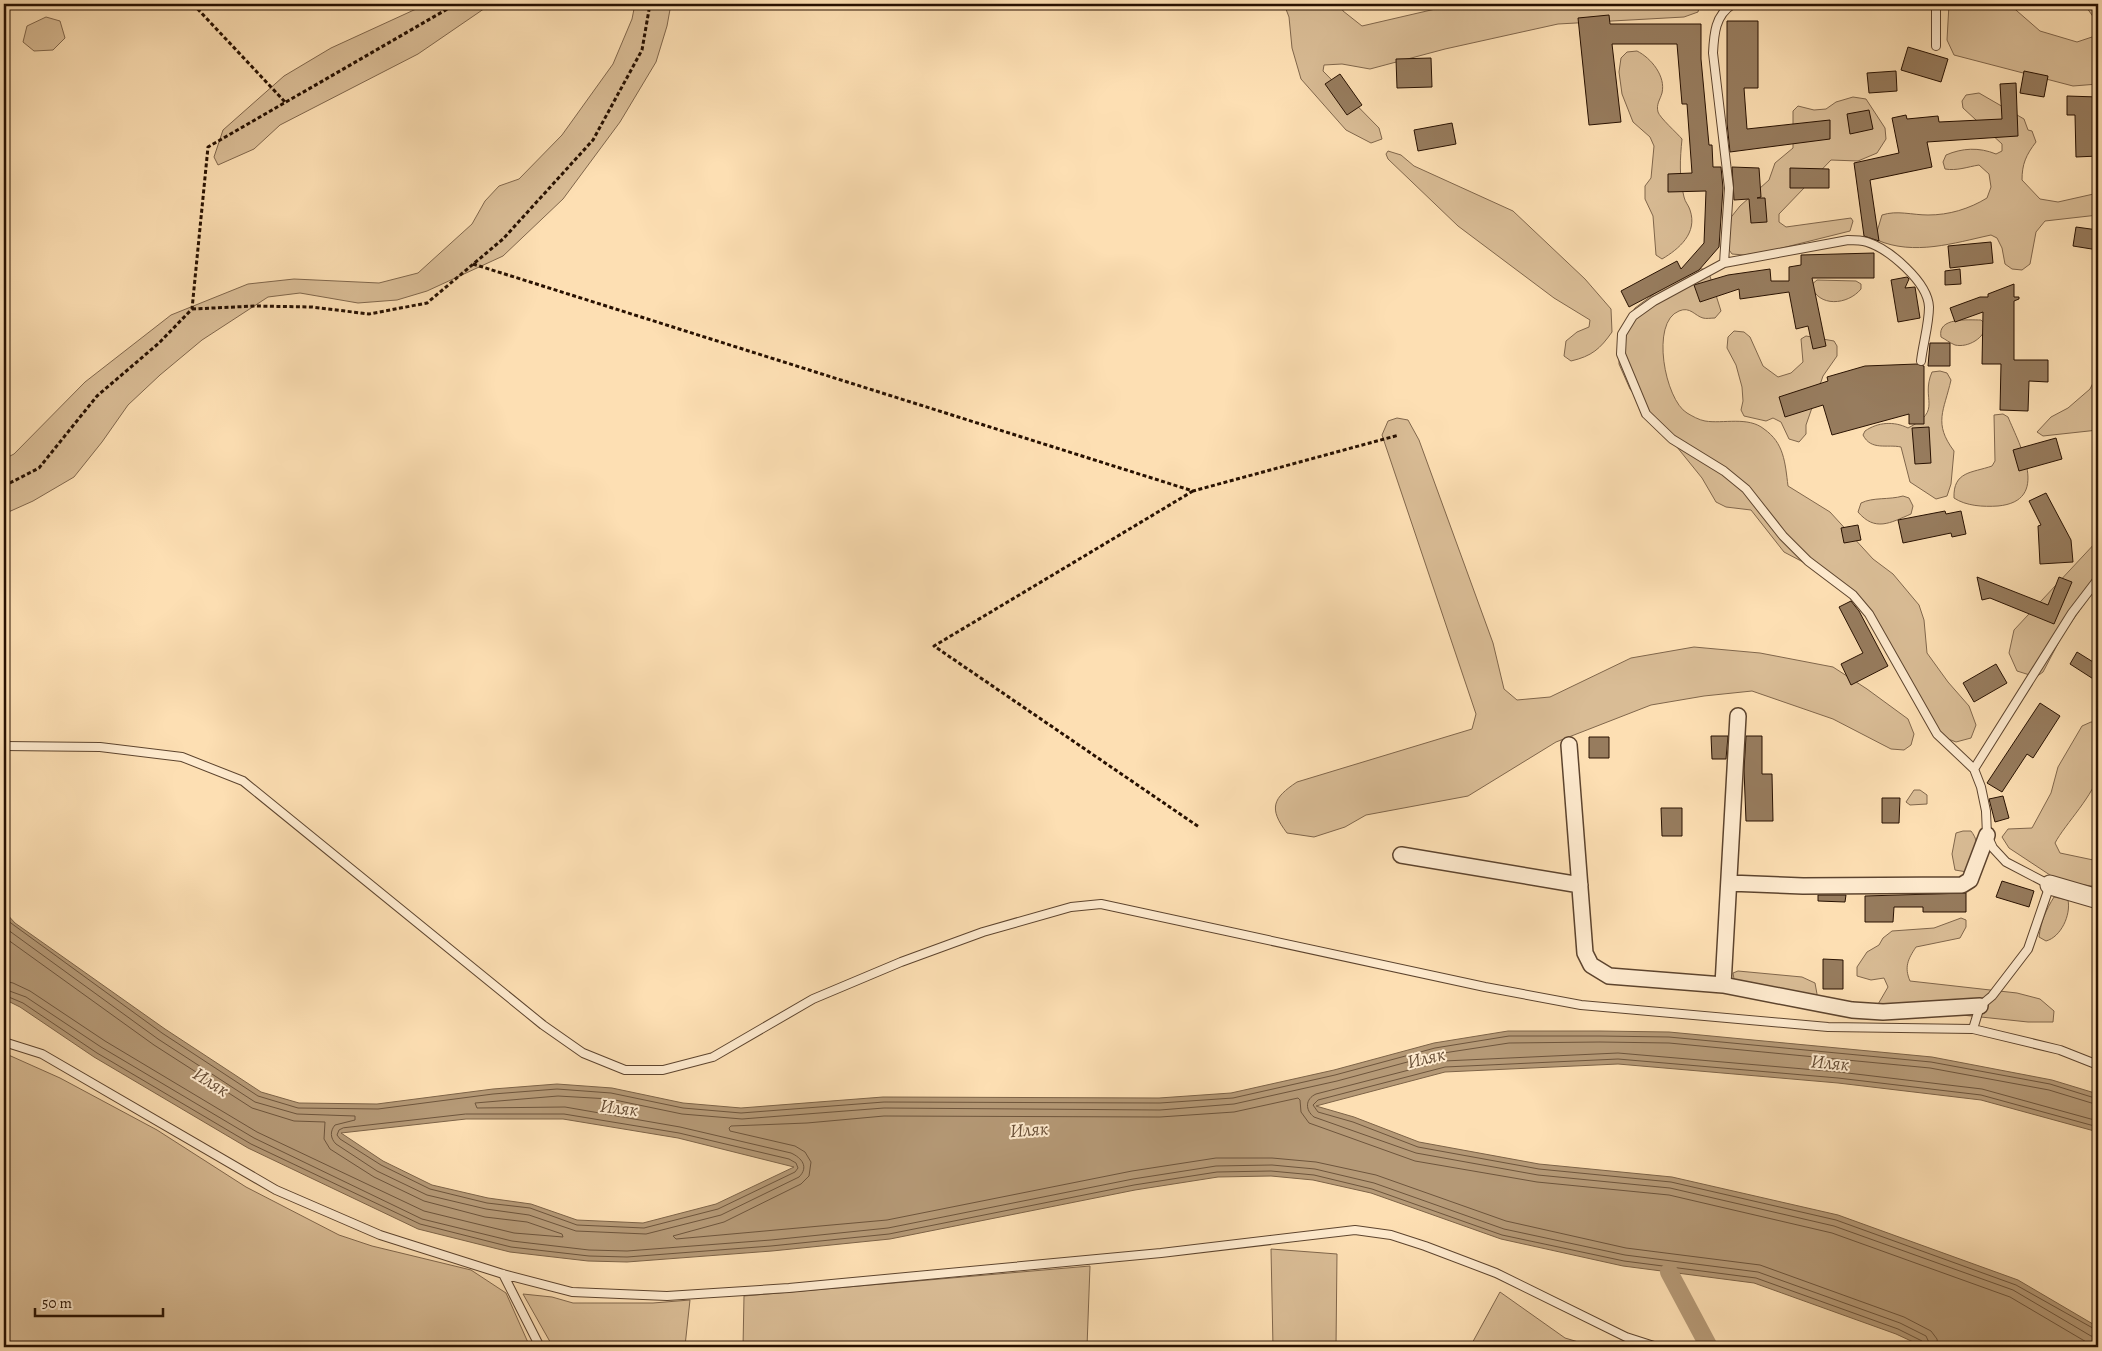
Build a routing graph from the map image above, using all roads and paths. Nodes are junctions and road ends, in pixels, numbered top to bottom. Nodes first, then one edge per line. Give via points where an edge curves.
1 (193, 4) edge
2 (456, 4) edge
3 (650, 4) edge
4 (1733, 4) edge
5 (1936, 4) edge
6 (1936, 46) dead end
7 (286, 103) junction
8 (1724, 263) junction
9 (474, 264) junction
10 (192, 308) junction
11 (1921, 361) dead end
12 (1399, 435) dead end
13 (4, 486) edge
14 (1193, 491) junction
15 (2098, 580) edge
16 (1738, 716) dead end
17 (1569, 745) dead end
18 (4, 746) edge
19 (1974, 769) junction
20 (1199, 827) dead end
21 (1987, 835) junction
22 (1401, 855) dead end
23 (1729, 883) junction
24 (1580, 884) junction
25 (2050, 884) junction
26 (2098, 899) edge
27 (1723, 985) junction
28 (1980, 1006) junction
29 (1973, 1029) junction
30 (4, 1042) edge
31 (2098, 1065) edge
32 (503, 1274) junction
33 (540, 1347) edge
34 (1657, 1347) edge

1 - 7 path
2 - 7 path
3 - 9 path via 642,50 593,140 503,240
4 - 8 lane via 1718,20 1713,53 1729,188
5 - 6 lane
7 - 10 path via 208,147
8 - 11 lane via 1848,240 1876,245 1916,276 1924,288 1929,306
8 - 19 lane via 1654,301 1633,316 1622,334 1621,354 1646,414 1672,439 1724,471 1746,489 1783,536 1808,561 1853,595 1869,614 1937,734
9 - 10 path via 427,303 369,314 312,307
9 - 14 path
10 - 13 path via 159,343 97,396 39,468
12 - 14 path
14 - 20 path via 934,646
15 - 19 lane via 2072,613
16 - 23 street
17 - 24 street
18 - 29 lane via 100,747 182,757 243,781 543,1025 583,1053 625,1070 663,1070 712,1057 813,999 901,962 983,932 1071,908 1101,904 1580,1005 1828,1027
19 - 21 lane via 1981,787
21 - 23 street via 1970,880 1962,884 1803,886
21 - 25 lane via 1993,848 2006,862
22 - 24 street
23 - 27 street
24 - 27 street via 1584,953 1598,971 1609,976
25 - 26 street
25 - 28 lane via 2028,949 1992,996
27 - 28 street via 1852,1010 1883,1012
28 - 29 lane
29 - 31 lane via 2060,1050
30 - 32 lane via 42,1054 276,1190 380,1235
32 - 33 lane
32 - 34 lane via 572,1292 667,1296 1030,1266 1355,1230 1391,1235 1496,1273 1626,1337

